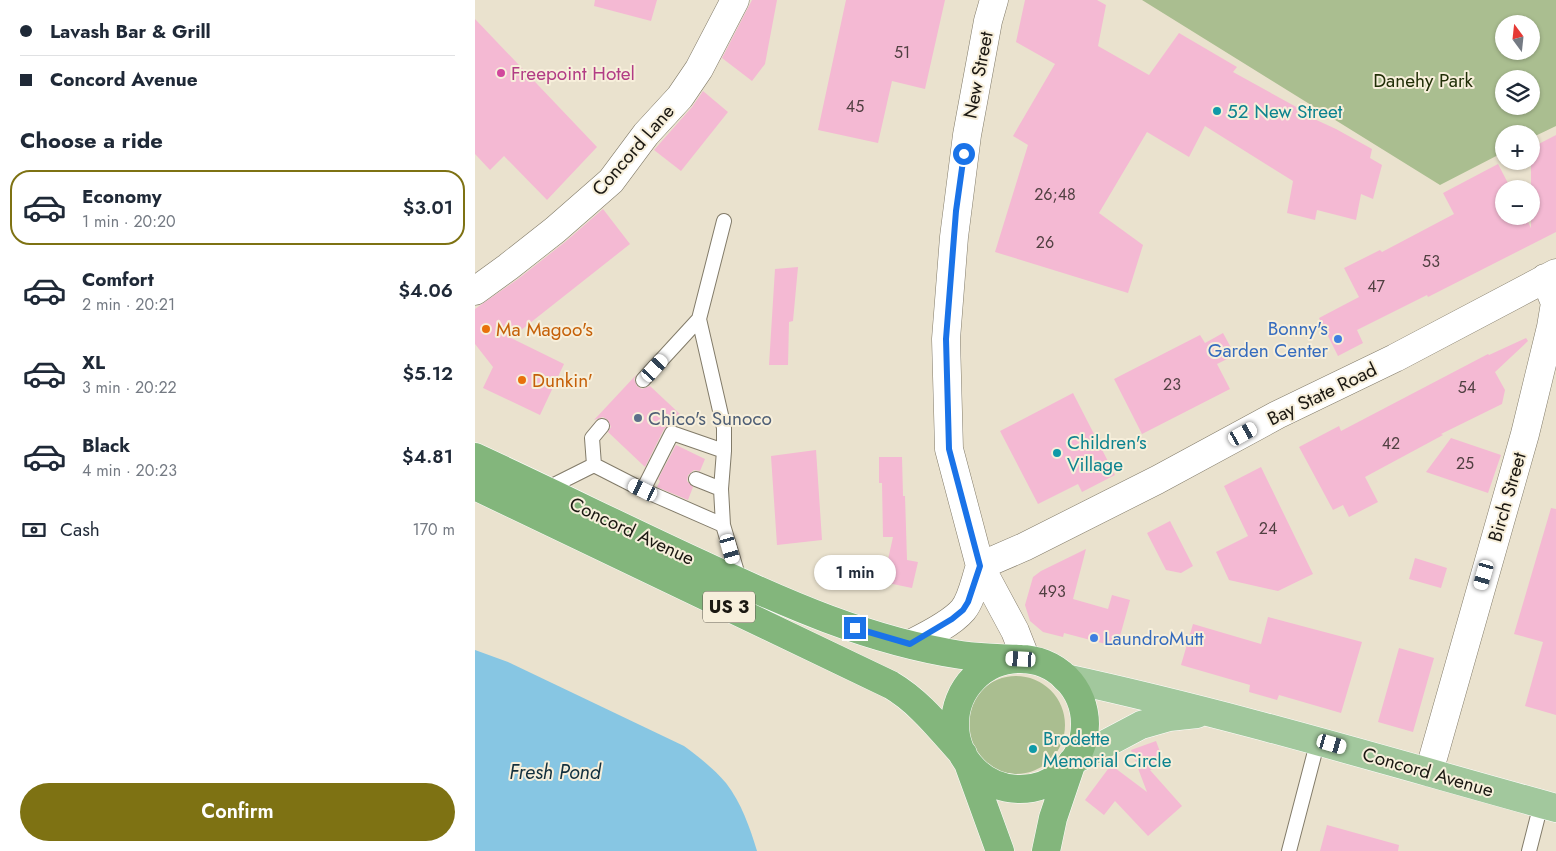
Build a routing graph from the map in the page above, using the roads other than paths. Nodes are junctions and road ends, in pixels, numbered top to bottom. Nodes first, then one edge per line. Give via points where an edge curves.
1 (735, 0) edge
2 (994, 0) edge
3 (724, 221) dead end
4 (1551, 275) edge
5 (475, 291) edge
6 (699, 319) junction
7 (643, 380) dead end
8 (602, 426) dead end
9 (724, 451) junction
10 (475, 457) edge
11 (594, 465) junction
12 (696, 479) dead end
13 (475, 486) edge
14 (721, 489) junction
15 (544, 490) junction
16 (643, 490) junction
17 (723, 525) junction
18 (980, 566) junction
19 (740, 582) junction
20 (910, 644) junction
21 (1024, 659) junction
22 (1065, 678) junction
23 (1213, 713) junction
24 (1318, 740) junction
25 (965, 758) junction
26 (1073, 761) junction
27 (1429, 772) junction
28 (1548, 806) edge
29 (1000, 851) edge
30 (1046, 851) edge
31 (1289, 851) edge
32 (1529, 851) edge

1 - 5 street, Concord Lane via 699,69 611,181 555,230
2 - 18 street, New Street via 965,144 946,339 949,449
3 - 6 lane
4 - 18 street, Bay State Road via 1157,480
4 - 27 street, Birch Street via 1555,303 1525,434
6 - 7 lane
6 - 9 lane via 724,428
8 - 11 lane via 592,438
9 - 14 lane
9 - 16 lane via 672,433 662,465
10 - 15 highway, Concord Avenue / US 3
11 - 15 lane
11 - 16 lane
12 - 14 lane
13 - 25 highway, Concord Avenue / US 3 via 891,685 923,710
14 - 17 lane
15 - 19 highway, Concord Avenue / US 3
16 - 17 lane
17 - 19 lane
18 - 20 street via 963,610
18 - 21 street, New Street via 1015,631
19 - 20 highway, Concord Avenue / US 3 via 813,614
20 - 21 highway, Concord Avenue / US 3 via 961,655
21 - 22 highway, US 3 via 1045,664
21 - 25 highway via 989,667 965,690 955,722 957,739
22 - 23 main road, Concord Avenue
22 - 26 highway, US 3 via 1079,696 1084,718 1083,740
23 - 24 main road, Concord Avenue
23 - 26 main road, Concord Avenue via 1154,721 1128,731
24 - 27 main road, Concord Avenue
24 - 31 lane
25 - 26 highway via 991,782 1020,788 1050,781
25 - 29 highway, US 3
26 - 30 highway, US 3 via 1053,818
27 - 28 main road, Concord Avenue
28 - 32 lane

